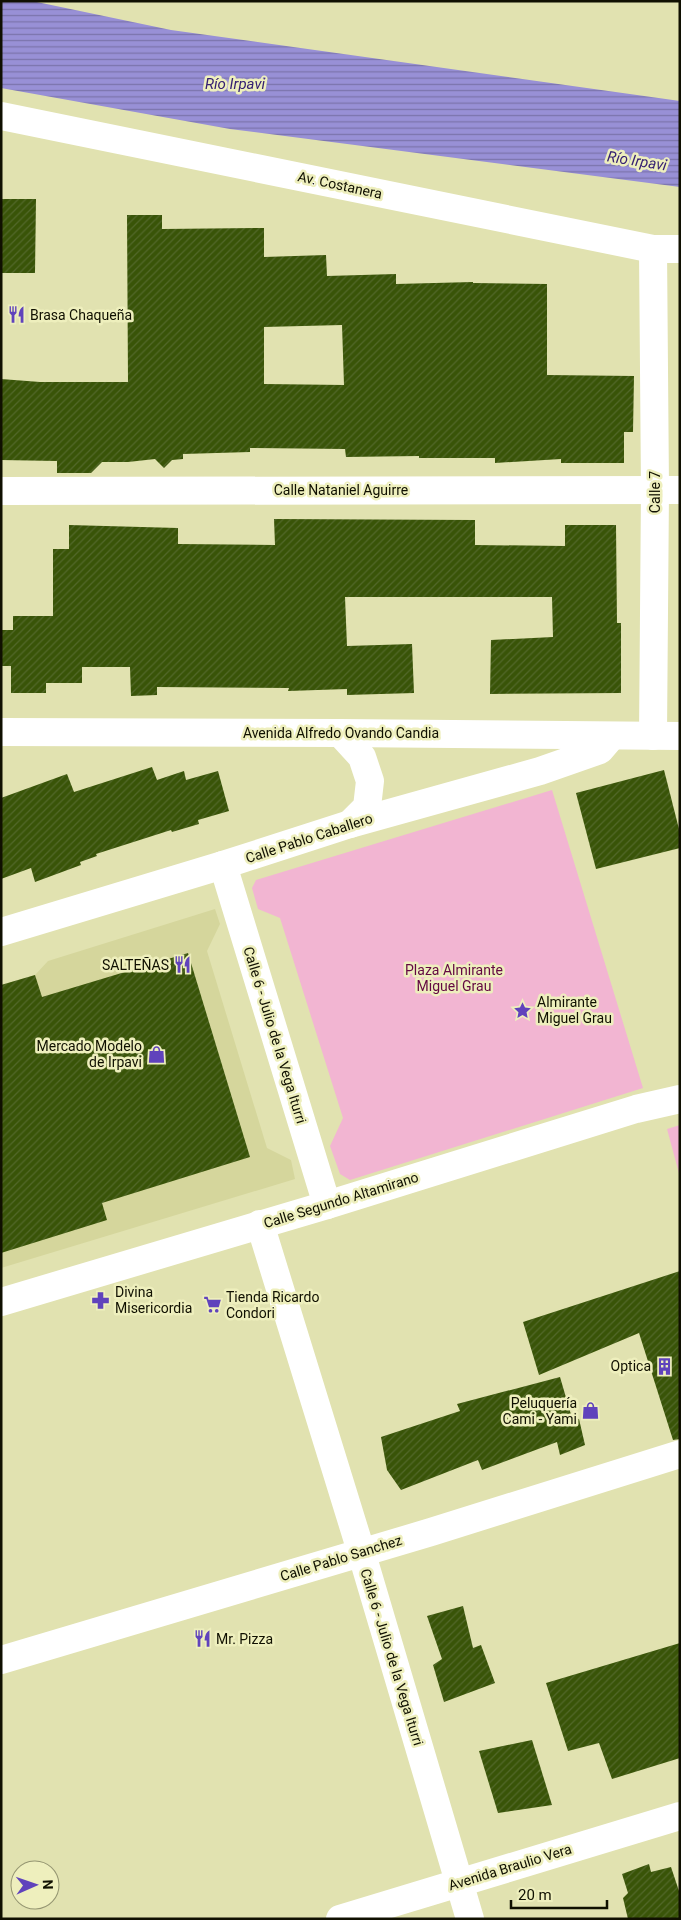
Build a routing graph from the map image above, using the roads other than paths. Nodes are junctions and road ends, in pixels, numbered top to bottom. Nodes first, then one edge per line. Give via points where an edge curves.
1 (1, 116) edge
2 (667, 249) edge
3 (668, 490) edge
4 (1, 491) edge
5 (1, 732) edge
6 (340, 733) junction
7 (612, 736) junction
8 (653, 736) junction
9 (680, 736) edge
10 (350, 824) junction
11 (223, 865) junction
12 (1, 932) edge
13 (680, 1099) edge
14 (327, 1205) junction
15 (260, 1224) junction
16 (1, 1302) edge
17 (680, 1454) edge
18 (361, 1551) junction
19 (1, 1660) edge
20 (680, 1816) edge
21 (459, 1882) junction
22 (340, 1919) edge
23 (470, 1919) edge

1 - 2 street, Av. Costanera
2 - 3 street, Calle 7
3 - 4 street, Calle Nataniel Aguirre
3 - 8 street, Calle 7
5 - 6 street, Avenida Alfredo Ovando Candia
6 - 7 street, Avenida Alfredo Ovando Candia
6 - 10 street via 362,757 370,781 367,807
7 - 8 street, Avenida Alfredo Ovando Candia
7 - 10 street, Calle Pablo Caballero via 600,750 577,759
8 - 9 street, Avenida Alfredo Ovando Candia
10 - 11 street, Calle Pablo Caballero
11 - 12 street, Calle Pablo Caballero
11 - 14 street, Calle 6 - Julio de la Vega Iturri
13 - 14 street, Calle Segundo Altamirano via 636,1109
14 - 15 street, Calle Segundo Altamirano
15 - 16 street, Calle Segundo Altamirano
15 - 18 street, Calle 6 - Julio de la Vega Iturri
17 - 18 street, Calle Pablo Sanchez
18 - 19 street, Calle Pablo Sanchez
18 - 21 street, Calle 6 - Julio de la Vega Iturri
20 - 21 street, Avenida Braulio Vera
21 - 22 street, Avenida Braulio Vera
21 - 23 street, Calle 6 - Julio de la Vega Iturri

